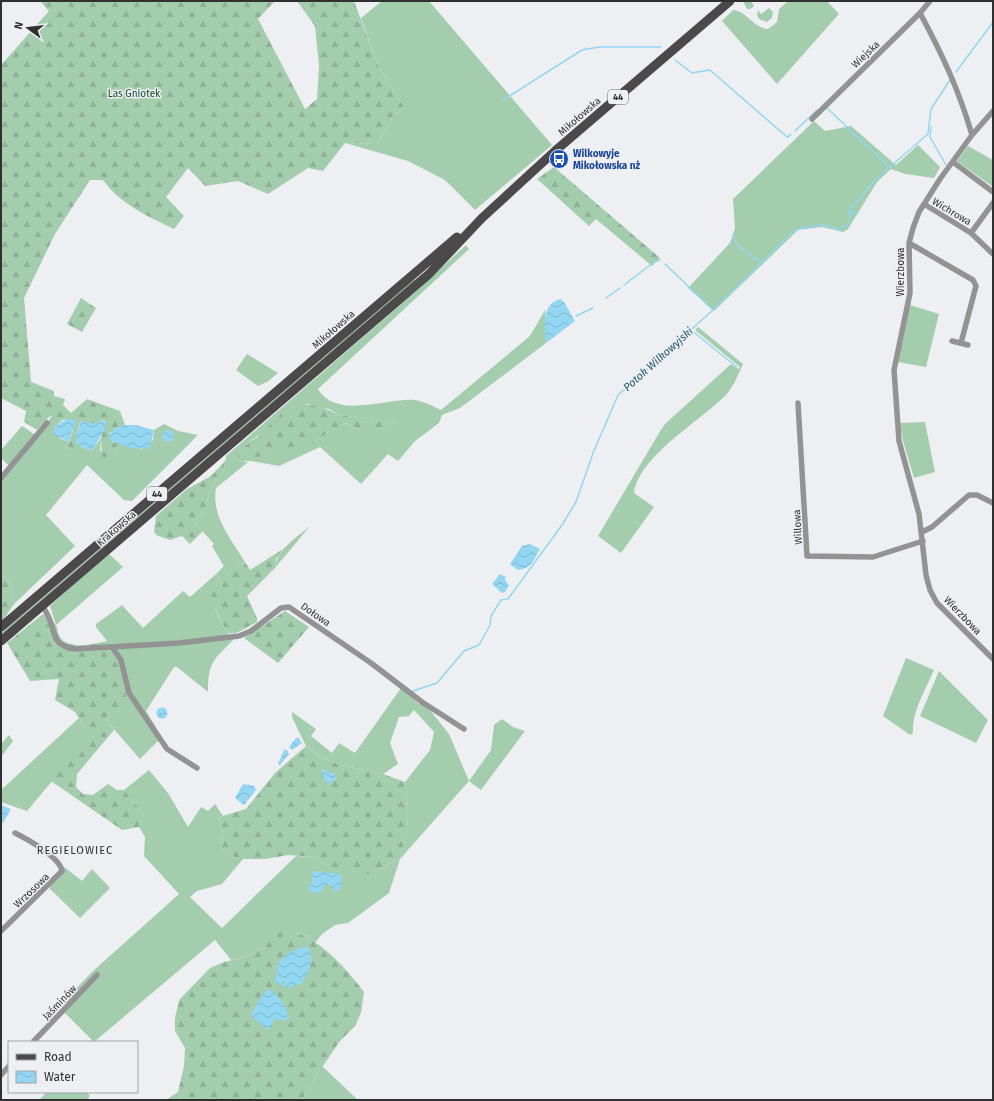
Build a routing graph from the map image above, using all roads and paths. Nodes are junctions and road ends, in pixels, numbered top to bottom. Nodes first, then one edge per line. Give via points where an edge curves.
1 (730, 1) edge
2 (930, 1) edge
3 (920, 13) junction
4 (993, 111) edge
5 (812, 119) dead end
6 (972, 135) junction
7 (953, 162) junction
8 (993, 192) edge
9 (993, 203) edge
10 (924, 204) junction
11 (482, 218) junction
12 (971, 233) junction
13 (909, 243) junction
14 (993, 254) edge
15 (952, 341) dead end
16 (960, 343) junction
17 (968, 345) dead end
18 (290, 380) joint
19 (299, 385) joint
20 (798, 403) dead end
21 (47, 423) dead end
22 (1, 478) edge
23 (993, 503) edge
24 (922, 532) junction
25 (923, 541) junction
26 (42, 606) junction
27 (1, 628) edge
28 (1, 641) edge
29 (112, 647) junction
30 (993, 659) edge
31 (464, 729) dead end
32 (197, 768) dead end
33 (15, 833) dead end
34 (1, 931) edge
35 (97, 975) dead end
36 (34, 1041) edge
37 (8, 1067) edge
38 (1, 1075) edge

1 - 11 main road, Mikołowska / 44
2 - 3 street, Wiejska
3 - 5 street, Wiejska
3 - 6 street via 944,56
4 - 6 street, Wierzbowa
6 - 7 street, Wierzbowa
7 - 8 street
7 - 10 street, Wierzbowa
9 - 12 street, Wichrowa
10 - 12 street, Wichrowa
10 - 13 street, Wierzbowa
11 - 18 main road, Mikołowska / 44
11 - 19 main road, Mikołowska / 44 via 429,274
12 - 14 street, Wichrowa
13 - 16 street via 973,280 976,286
13 - 24 street, Wierzbowa via 910,293 894,370 899,442
15 - 16 street
16 - 17 street
18 - 27 main road, Krakowska / 44
19 - 26 main road, Krakowska / 44
20 - 25 street, Willowa via 807,556 873,557
21 - 22 street
23 - 24 street via 977,495 969,495 932,527
24 - 25 street, Wierzbowa
25 - 30 street, Wierzbowa via 926,575 937,603
26 - 28 main road, Krakowska / 44
26 - 29 street, Dołowa via 52,619 56,641 60,645 75,649
29 - 31 street, Dołowa via 239,636 251,631 282,608 289,607
29 - 32 street via 121,660 129,693 167,749
33 - 34 street, Wrzosowa via 42,848 59,865 62,872
35 - 36 street, Jaśminów
37 - 38 street

